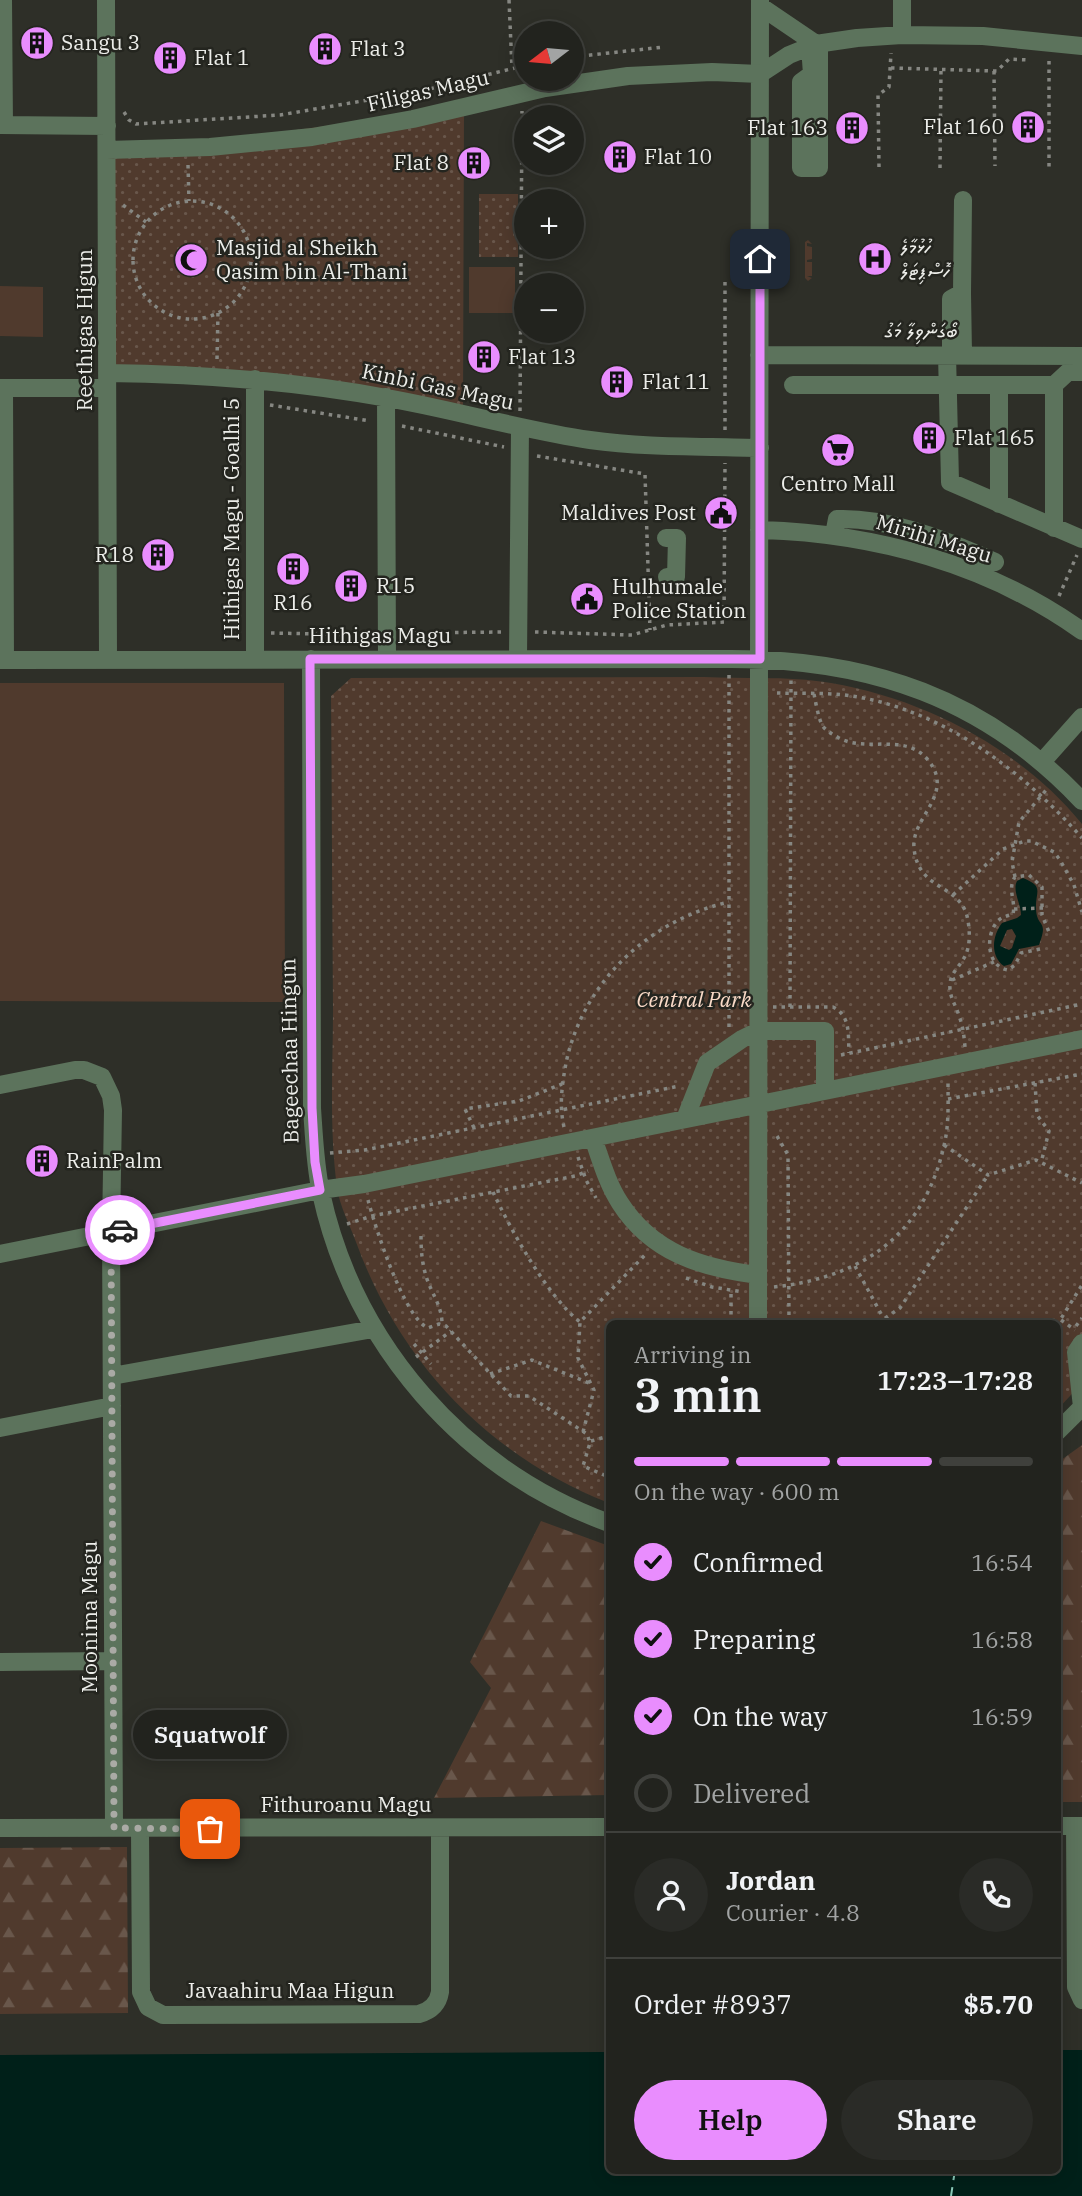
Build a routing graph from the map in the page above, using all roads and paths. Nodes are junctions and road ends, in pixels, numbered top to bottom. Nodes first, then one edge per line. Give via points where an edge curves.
1 (3, 0) edge
2 (106, 0) edge
3 (509, 0) edge
4 (902, 0) edge
5 (760, 3) edge
6 (896, 36) junction
7 (815, 45) junction
8 (1082, 46) edge
9 (664, 47) dead end
10 (584, 56) edge
11 (1035, 60) dead end
12 (1060, 63) dead end
13 (512, 68) joint
14 (891, 68) junction
15 (941, 69) junction
16 (994, 71) junction
17 (760, 74) junction
18 (522, 93) junction
19 (107, 118) junction
20 (2, 125) edge
21 (810, 128) dead end
22 (188, 148) junction
23 (107, 150) junction
24 (995, 166) dead end
25 (879, 167) dead end
26 (940, 168) dead end
27 (1049, 169) dead end
28 (107, 193) junction
29 (963, 200) dead end
30 (189, 201) junction
31 (146, 222) junction
32 (725, 282) dead end
33 (218, 313) junction
34 (954, 354) junction
35 (760, 355) junction
36 (1082, 356) edge
37 (1082, 372) edge
38 (216, 376) junction
39 (255, 379) junction
40 (107, 380) junction
41 (793, 385) dead end
42 (948, 385) junction
43 (999, 385) junction
44 (1054, 385) junction
45 (2, 388) edge
46 (386, 397) junction
47 (267, 405) dead end
48 (386, 424) junction
49 (520, 427) junction
50 (725, 447) junction
51 (760, 448) junction
52 (529, 454) dead end
53 (504, 460) dead end
54 (999, 504) junction
55 (1054, 528) junction
56 (760, 530) junction
57 (834, 535) junction
58 (666, 538) dead end
59 (1082, 541) edge
60 (995, 562) dead end
61 (667, 577) dead end
62 (1052, 612) junction
63 (263, 624) dead end
64 (370, 629) dead end
65 (650, 630) junction
66 (1082, 631) edge
67 (401, 632) dead end
68 (518, 632) junction
69 (108, 659) junction
70 (255, 659) junction
71 (310, 659) junction
72 (387, 659) junction
73 (518, 659) junction
74 (729, 659) junction
75 (760, 659) junction
76 (3, 660) edge
77 (791, 660) junction
78 (759, 693) junction
79 (791, 694) junction
80 (814, 694) junction
81 (1082, 717) edge
82 (1042, 762) junction
83 (1058, 777) junction
84 (1041, 795) junction
85 (1082, 801) edge
86 (1082, 838) edge
87 (1015, 844) junction
88 (1015, 877) junction
89 (953, 895) junction
90 (730, 902) junction
91 (1043, 908) junction
92 (1014, 909) junction
93 (1082, 912) edge
94 (1049, 932) dead end
95 (1040, 948) dead end
96 (995, 962) junction
97 (950, 981) junction
98 (1082, 1004) edge
99 (790, 1007) dead end
100 (963, 1029) junction
101 (758, 1031) junction
102 (1082, 1040) edge
103 (729, 1048) junction
104 (824, 1058) junction
105 (967, 1063) junction
106 (948, 1066) junction
107 (1082, 1074) edge
108 (699, 1082) junction
109 (1035, 1083) junction
110 (562, 1084) junction
111 (0, 1085) edge
112 (825, 1091) junction
113 (948, 1099) junction
114 (759, 1104) junction
115 (561, 1110) junction
116 (685, 1119) junction
117 (474, 1128) junction
118 (776, 1135) dead end
119 (593, 1138) junction
120 (567, 1143) junction
121 (944, 1145) junction
122 (315, 1155) junction
123 (1041, 1163) junction
124 (604, 1168) junction
125 (988, 1175) junction
126 (1082, 1183) edge
127 (364, 1184) junction
128 (320, 1190) junction
129 (493, 1192) junction
130 (372, 1216) junction
131 (330, 1230) junction
132 (111, 1231) junction
133 (421, 1236) dead end
134 (0, 1254) edge
135 (645, 1255) dead end
136 (855, 1266) junction
137 (731, 1272) junction
138 (758, 1282) junction
139 (1082, 1285) edge
140 (789, 1286) junction
141 (1080, 1296) edge
142 (731, 1320) edge
143 (758, 1320) edge
144 (789, 1320) edge
145 (884, 1320) edge
146 (886, 1320) edge
147 (1061, 1320) edge
148 (580, 1322) junction
149 (442, 1324) junction
150 (373, 1329) junction
151 (451, 1331) junction
152 (1082, 1343) edge
153 (414, 1344) dead end
154 (422, 1353) junction
155 (431, 1364) dead end
156 (401, 1369) junction
157 (490, 1374) junction
158 (112, 1376) junction
159 (591, 1383) junction
160 (112, 1406) junction
161 (1082, 1407) edge
162 (0, 1428) edge
163 (1061, 1428) edge
164 (583, 1432) junction
165 (606, 1438) edge
166 (590, 1441) junction
167 (606, 1476) edge
168 (606, 1522) edge
169 (113, 1661) junction
170 (0, 1662) edge
171 (1071, 1826) edge
172 (606, 1827) edge
173 (0, 1828) edge
174 (114, 1828) junction
175 (140, 1828) junction
176 (440, 1828) junction
177 (1079, 1875) edge
178 (1079, 1908) edge
179 (1079, 1942) edge
180 (1081, 1997) edge

1 - 20 street
2 - 19 street, Reethigas Higun
3 - 13 path
4 - 6 street
5 - 7 street
5 - 17 street
6 - 7 street
6 - 8 street via 983,36
6 - 14 path
7 - 17 street
7 - 21 street via 812,74 801,82
9 - 10 path
11 - 16 path via 1009,59
12 - 27 path via 1049,61
13 - 19 path via 421,91 280,115 136,124 122,110
14 - 15 path
14 - 25 path via 889,87 878,95
15 - 16 path
15 - 26 path
16 - 24 path
17 - 18 street, Filigas Magu via 628,76
17 - 35 street
18 - 22 street, Filigas Magu via 363,129
18 - 49 path
19 - 20 street
19 - 23 street, Reethigas Higun
22 - 23 street, Filigas Magu
22 - 30 path
23 - 28 street, Reethigas Higun
28 - 31 path
28 - 40 street, Reethigas Higun
29 - 34 street via 962,293 951,299
30 - 31 path via 165,207
30 - 33 path via 213,205 233,218 250,251 244,287
31 - 33 path via 133,256 137,281 150,301 182,318
32 - 50 path
33 - 38 path
34 - 35 street, ބޯގަންވިލާ މަގު
34 - 36 street, ބޯގަންވިލާ މަގު
34 - 42 street
35 - 51 street
37 - 44 street via 1068,372
38 - 39 street, Kinbi Gas Magu
38 - 40 street, Kinbi Gas Magu
39 - 46 street, Kinbi Gas Magu
39 - 70 street, Hithigas Magu - Goalhi 5
40 - 45 street, Kinbi Gas Magu
40 - 69 street, Reethigas Higun
41 - 42 street
42 - 43 street
42 - 54 street via 950,482
43 - 44 street
43 - 54 street
44 - 55 street
45 - 76 street
46 - 48 street
46 - 49 street, Kinbi Gas Magu
47 - 48 path
48 - 53 path via 504,446
48 - 72 street
49 - 50 street, Kinbi Gas Magu via 632,445
49 - 68 street
50 - 51 street, Kinbi Gas Magu
50 - 65 path via 724,622
51 - 56 street
52 - 65 path via 645,474
54 - 55 street
55 - 59 street
56 - 57 street, Mirihi Magu
56 - 75 street
57 - 60 street via 837,519 856,519 929,535
57 - 62 street, Mirihi Magu via 954,565
58 - 61 street via 677,538 676,577
59 - 62 path
62 - 66 street, Mirihi Magu
63 - 64 path via 271,634 367,635
65 - 68 path via 632,635
67 - 68 path
68 - 73 street
69 - 70 street, Hithigas Magu
69 - 76 street, Hithigas Magu
70 - 71 street, Hithigas Magu
71 - 72 street, Hithigas Magu
71 - 122 street, Bageechaa Hingun
72 - 73 street, Hithigas Magu
73 - 74 street, Hithigas Magu
74 - 75 street, Hithigas Magu
74 - 90 path
75 - 77 street
75 - 78 street
77 - 79 path
77 - 82 street via 875,675 932,695 986,723
78 - 79 path
78 - 101 street
79 - 80 path
79 - 99 path
80 - 84 path via 877,701 923,717 972,743
80 - 89 path via 823,727 830,733 856,745 904,744 927,758 935,774 936,793 914,835 915,856 926,878
81 - 82 street
82 - 83 street
83 - 84 path
83 - 85 street
84 - 86 path
84 - 87 path via 1022,817
87 - 88 path
87 - 89 path via 1003,849
87 - 93 path via 1031,841 1054,852 1074,885
88 - 91 path via 1029,875 1040,884
88 - 92 path via 1011,889
89 - 97 path via 965,910 969,935 965,956
90 - 103 path
90 - 110 path via 666,927 620,963 582,1016
91 - 92 path
91 - 94 path
92 - 96 path via 1013,914 1000,918 990,937
95 - 96 path via 1021,953 1008,970
96 - 97 path
97 - 100 path
98 - 100 path
100 - 104 path
100 - 105 path
101 - 103 street
101 - 104 street via 825,1031
101 - 114 street
102 - 105 street
103 - 108 street via 707,1063
104 - 112 street
105 - 106 street
106 - 112 street
106 - 113 path
107 - 109 path
108 - 115 path
108 - 116 street
109 - 113 path
109 - 123 path via 1037,1115 1049,1131
110 - 115 path
110 - 117 path via 519,1101 465,1109
111 - 132 street, Moonima Magu via 75,1070 102,1077 113,1110
112 - 114 street
113 - 121 path
114 - 116 street
114 - 138 street
115 - 117 path
115 - 120 path
116 - 119 street
117 - 122 path
118 - 140 path via 788,1155
119 - 120 street
119 - 124 street
120 - 127 street
121 - 125 path
121 - 136 path via 918,1210 889,1244
122 - 128 street, Bageechaa Hingun
123 - 125 path via 1036,1160
123 - 126 path
124 - 129 path
124 - 137 street via 620,1203 646,1233 681,1256
125 - 146 path via 900,1308
127 - 128 street
127 - 130 path
128 - 131 street, Bageechaa Hingun
128 - 132 street
129 - 130 path
129 - 148 path via 509,1225 565,1310
130 - 131 path
130 - 149 path via 395,1276 423,1325
131 - 150 street, Bageechaa Hingun via 347,1278
132 - 134 street
132 - 158 street, Moonima Magu
133 - 149 path via 422,1260
135 - 148 path
136 - 140 path via 831,1277
136 - 145 path
137 - 138 street
137 - 142 path
138 - 140 path
138 - 143 street
139 - 141 path
140 - 144 path
141 - 147 path
148 - 159 path via 578,1358
149 - 151 path
150 - 156 street, Bageechaa Hingun
150 - 158 street
151 - 154 path
151 - 157 path
152 - 161 street via 1076,1352
153 - 154 path
154 - 155 path
154 - 156 path
156 - 168 street, Bageechaa Hingun via 430,1405 481,1452 551,1498
157 - 159 path via 532,1360
157 - 164 path via 511,1396 528,1396
158 - 160 street, Moonima Magu
159 - 164 path via 593,1394
160 - 162 street
160 - 169 street, Moonima Magu
161 - 163 street
164 - 166 path
165 - 166 path
166 - 167 path via 583,1466
169 - 170 street
169 - 174 street, Moonima Magu
171 - 177 street
172 - 176 street, Fithuroanu Magu
173 - 174 street, Fithuroanu Magu
174 - 175 street, Fithuroanu Magu
175 - 176 street, Fithuroanu Magu
175 - 176 street, Javaahiru Maa Higun via 141,1992 148,2007 163,2015 419,2014 430,2009 440,1992
177 - 178 street
178 - 179 street
179 - 180 street via 1076,1987

